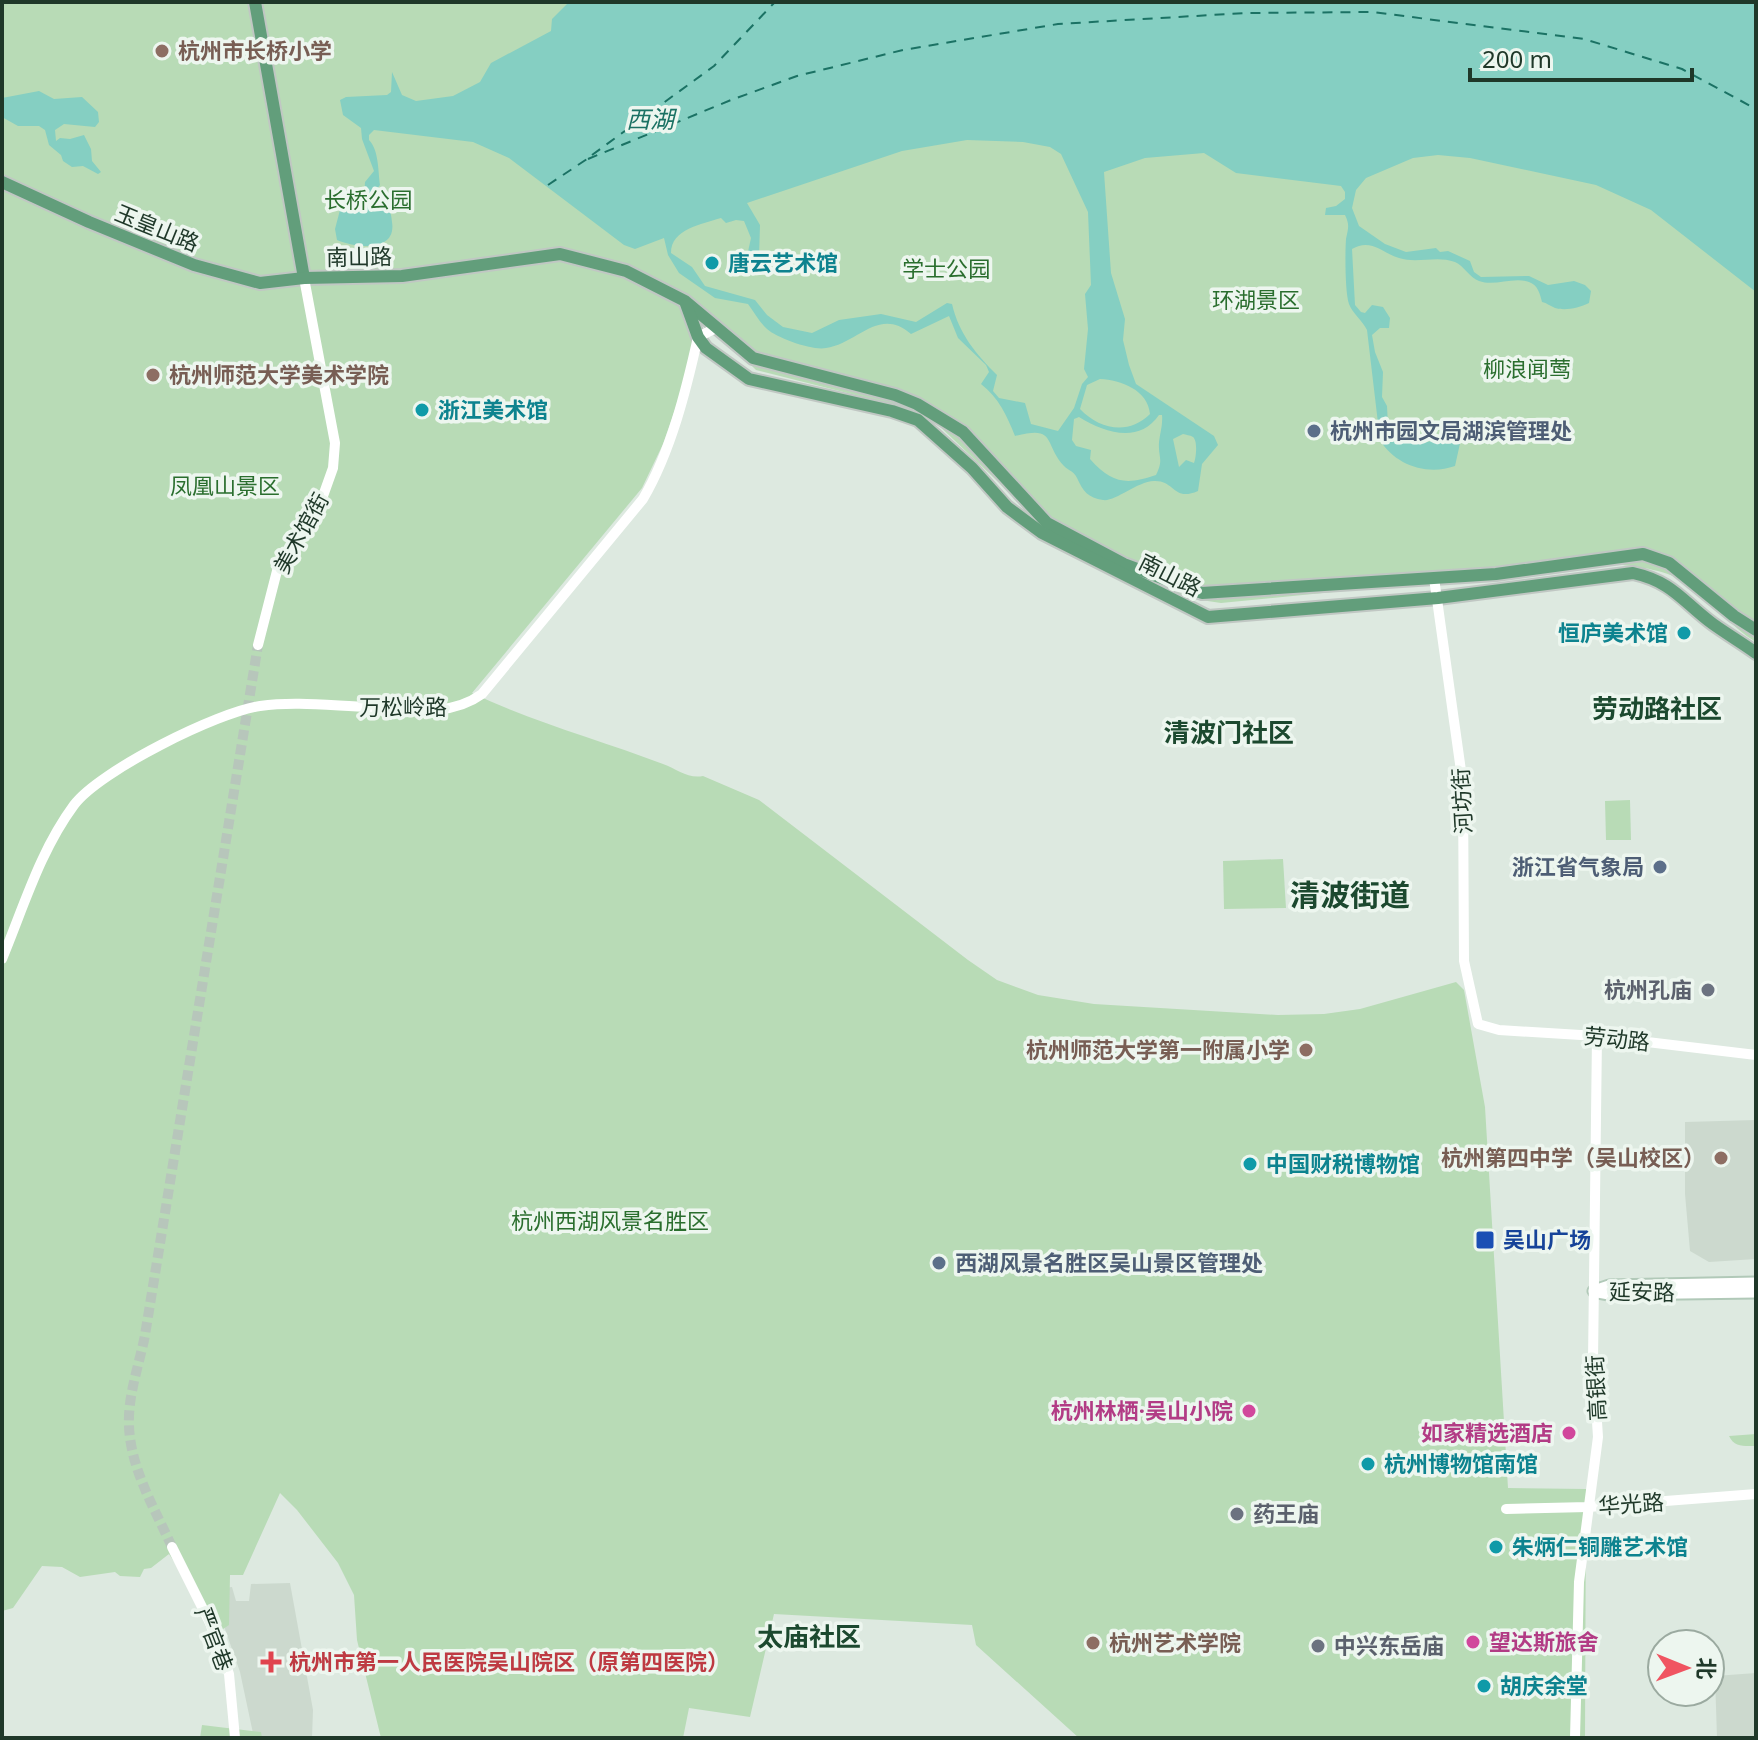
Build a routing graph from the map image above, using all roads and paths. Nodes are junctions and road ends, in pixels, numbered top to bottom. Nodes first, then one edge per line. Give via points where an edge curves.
1 (255, 2) edge
2 (2, 182) edge
3 (304, 278) junction
4 (685, 301) junction
5 (716, 328) junction
6 (698, 337) junction
7 (1434, 578) junction
8 (1438, 598) junction
9 (1756, 630) edge
10 (258, 645) tunnel mouth
11 (1756, 653) edge
12 (2, 959) edge
13 (1478, 1024) joint
14 (1597, 1036) junction
15 (1756, 1055) edge
16 (1756, 1283) edge
17 (1594, 1291) junction
18 (1756, 1292) edge
19 (1756, 1494) edge
20 (1588, 1507) junction
21 (1506, 1509) dead end
22 (172, 1547) tunnel mouth
23 (235, 1738) edge
24 (1575, 1738) edge

1 - 3 main road, 南山路
2 - 3 main road, 玉皇山路 via 194,265 260,283
3 - 4 main road, 南山路 via 402,276 560,254 626,271
3 - 10 street, 美术馆街 via 333,430 333,468 323,496 278,567
4 - 5 main road, 南山路
4 - 6 main road, 南山路
5 - 6 street
5 - 7 main road, 南山路 via 753,358 917,404 963,432 1047,523 1124,564 1202,593
6 - 8 main road, 南山路 via 749,379 918,420 1007,507 1042,533 1208,617
6 - 12 street, 万松岭路 via 663,456 643,499 482,694 469,703 437,710 260,706 192,730 116,769 76,802 52,839
7 - 8 street, 河坊街
7 - 9 main road, 南山路 via 1643,554 1669,563
8 - 11 main road, 南山路 via 1633,573 1680,593 1711,623
8 - 13 street, 河坊街 via 1463,785 1464,961
13 - 14 street, 劳动路
14 - 15 street, 劳动路
14 - 17 street, 高银街
16 - 17 main road, 延安路 via 1609,1286
17 - 18 main road, 延安路
17 - 20 street, 高银街 via 1598,1437
19 - 20 street, 华光路
20 - 21 street, 华光路
20 - 24 street, 高银街 via 1579,1582
22 - 23 street, 严官巷 via 229,1674

